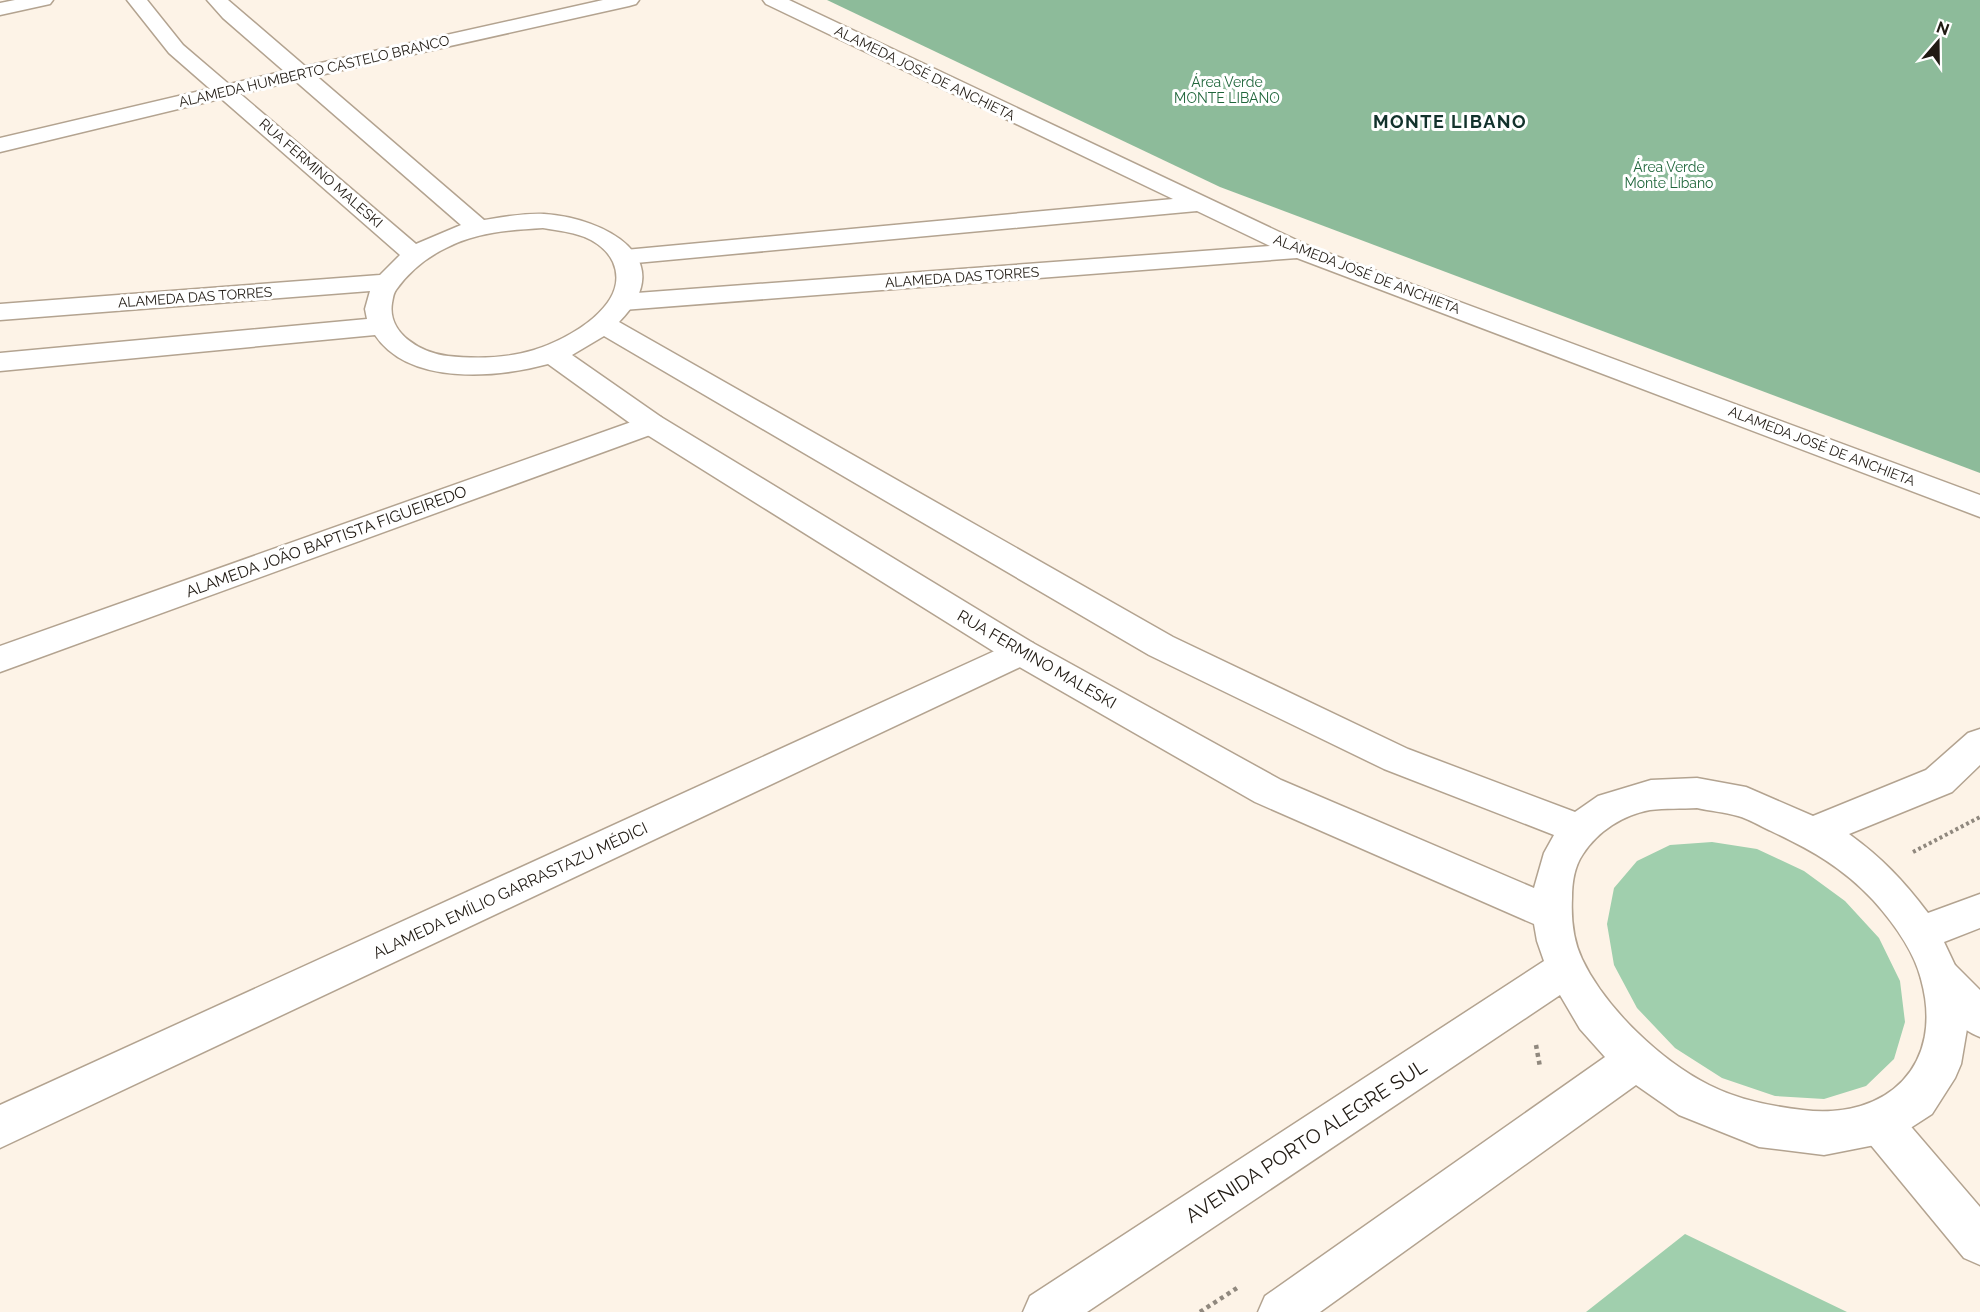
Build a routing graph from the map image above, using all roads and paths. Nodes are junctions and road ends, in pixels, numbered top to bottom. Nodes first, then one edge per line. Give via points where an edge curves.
1 (43, 0) edge
2 (137, 0) edge
3 (217, 0) edge
4 (629, 0) edge
5 (773, 0) edge
6 (0, 9) edge
7 (298, 74) junction
8 (226, 90) junction
9 (0, 145) edge
10 (1200, 204) junction
11 (479, 228) junction
12 (1300, 251) junction
13 (416, 256) junction
14 (625, 257) junction
15 (390, 282) junction
16 (0, 312) edge
17 (613, 314) junction
18 (383, 326) junction
19 (550, 353) junction
20 (40, 360) junction
21 (0, 362) edge
22 (0, 372) edge
23 (651, 424) junction
24 (1980, 506) edge
25 (1021, 652) junction
26 (0, 659) edge
27 (1980, 743) edge
28 (1580, 829) junction
29 (1814, 832) junction
30 (1980, 911) edge
31 (1552, 914) junction
32 (1920, 933) junction
33 (1566, 969) junction
34 (1941, 978) junction
35 (1980, 1018) edge
36 (1636, 1060) junction
37 (1880, 1123) junction
38 (0, 1127) edge
39 (1980, 1242) edge
40 (1046, 1312) edge
41 (1281, 1312) edge

1 - 6 street
2 - 8 street, RUA FERMINO MALESKI via 176,49
3 - 7 street
4 - 7 street, ALAMEDA HUMBERTO CASTELO BRANCO
5 - 10 street, ALAMEDA JOSÉ DE ANCHIETA
7 - 8 street, ALAMEDA HUMBERTO CASTELO BRANCO
7 - 11 street
8 - 9 street, ALAMEDA HUMBERTO CASTELO BRANCO
8 - 13 street, RUA FERMINO MALESKI
10 - 12 street, ALAMEDA JOSÉ DE ANCHIETA
10 - 14 street
11 - 13 street
11 - 14 street via 543,221 579,227 608,240
12 - 17 street, ALAMEDA DAS TORRES
12 - 24 street, ALAMEDA JOSÉ DE ANCHIETA
13 - 15 street via 398,269
14 - 17 street via 631,279
15 - 16 street, ALAMEDA DAS TORRES
15 - 18 street via 381,293 379,318
17 - 19 street via 572,345
17 - 28 street via 1161,646 1396,759
18 - 19 street via 390,339 415,356 449,365 490,366
18 - 20 street
19 - 23 street, RUA FERMINO MALESKI
20 - 21 street
20 - 22 street
23 - 25 street, RUA FERMINO MALESKI
23 - 26 street, ALAMEDA JOÃO BAPTISTA FIGUEIREDO
25 - 31 street, RUA FERMINO MALESKI via 1268,791
25 - 38 street, ALAMEDA EMÍLIO GARRASTAZU MÉDICI
27 - 29 street via 1939,781
28 - 29 street via 1611,807 1651,795 1697,793 1746,802
28 - 31 street via 1563,853 1553,882
29 - 32 street via 1861,864 1881,883
30 - 32 street
31 - 33 street
32 - 34 street
33 - 36 street via 1594,1015
33 - 40 street, AVENIDA PORTO ALEGRE SUL
34 - 35 street
34 - 37 street via 1948,1023 1940,1064 1917,1099
36 - 37 street via 1694,1100 1759,1126 1824,1134
36 - 41 street
37 - 39 street

